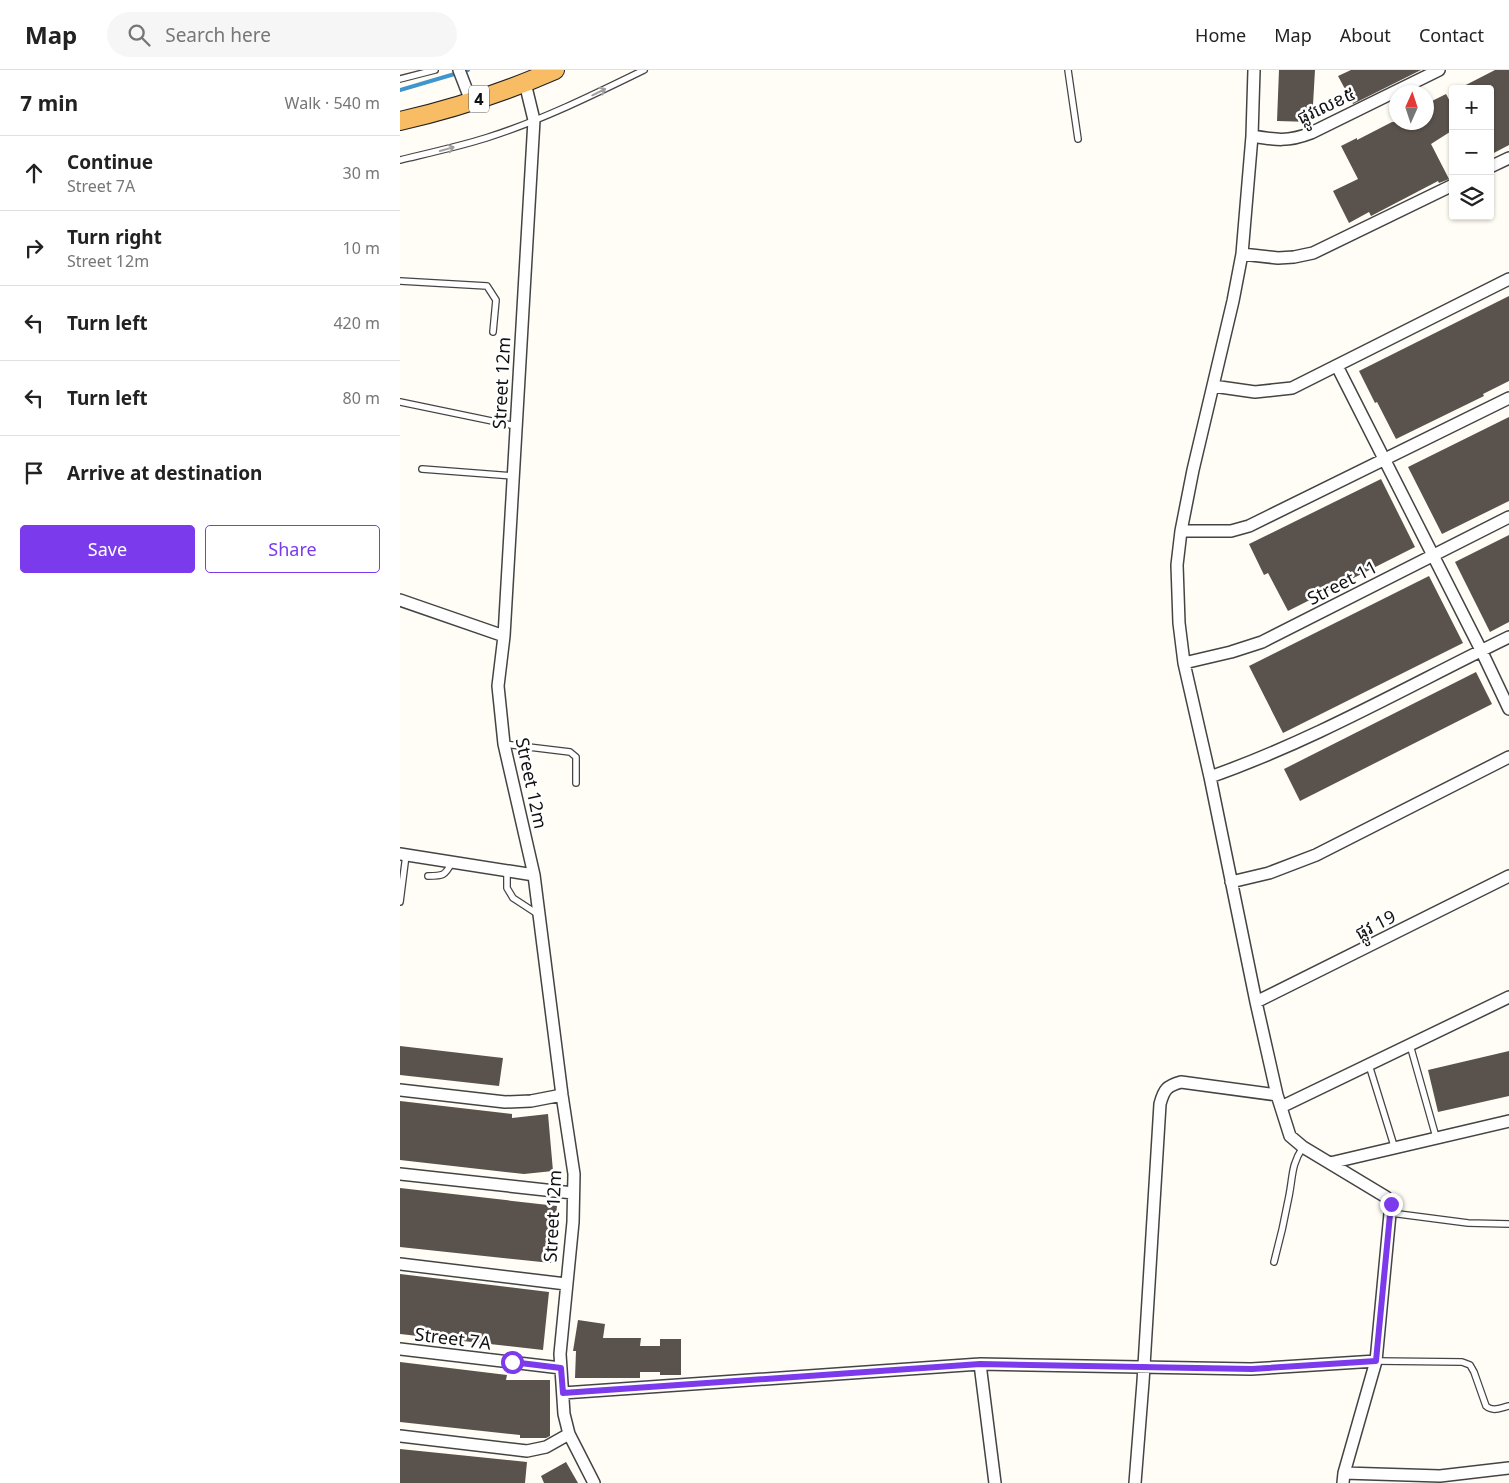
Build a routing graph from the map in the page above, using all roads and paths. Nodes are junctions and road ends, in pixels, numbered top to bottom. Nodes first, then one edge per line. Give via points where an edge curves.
1 (435, 70) edge
2 (555, 70) edge
3 (644, 70) edge
4 (1068, 70) edge
5 (1254, 70) edge
6 (1439, 70) edge
7 (461, 75) edge
8 (400, 79) edge
9 (525, 83) junction
10 (471, 101) junction
11 (534, 120) junction
12 (400, 121) edge
13 (1252, 136) junction
14 (1078, 139) dead end
15 (1509, 158) edge
16 (400, 160) edge
17 (1494, 165) edge
18 (1449, 187) edge
19 (1242, 254) junction
20 (1509, 279) edge
21 (400, 281) edge
22 (493, 332) dead end
23 (1337, 366) junction
24 (1213, 386) junction
25 (1509, 398) edge
26 (400, 402) edge
27 (516, 426) junction
28 (1384, 460) junction
29 (422, 469) dead end
30 (513, 476) junction
31 (1509, 516) edge
32 (1181, 531) junction
33 (1432, 556) junction
34 (400, 600) edge
35 (504, 636) junction
36 (1509, 637) edge
37 (1481, 650) junction
38 (1184, 663) junction
39 (1509, 709) edge
40 (504, 744) junction
41 (1509, 757) edge
42 (1210, 777) junction
43 (576, 782) dead end
44 (403, 854) edge
45 (452, 862) junction
46 (507, 870) junction
47 (534, 874) junction
48 (428, 876) dead end
49 (1509, 876) edge
50 (1230, 882) junction
51 (400, 902) edge
52 (540, 916) junction
53 (1509, 997) edge
54 (1256, 1002) junction
55 (1410, 1045) junction
56 (1369, 1064) junction
57 (400, 1090) edge
58 (562, 1095) junction
59 (1277, 1095) junction
60 (1281, 1107) junction
61 (1509, 1121) edge
62 (1436, 1137) junction
63 (1303, 1147) junction
64 (1395, 1149) junction
65 (1330, 1163) junction
66 (400, 1174) edge
67 (573, 1193) junction
68 (1391, 1213) junction
69 (1509, 1224) edge
70 (1274, 1262) dead end
71 (400, 1264) edge
72 (566, 1284) junction
73 (400, 1349) edge
74 (1376, 1361) junction
75 (980, 1364) junction
76 (1143, 1367) junction
77 (561, 1368) junction
78 (563, 1393) junction
79 (1509, 1406) edge
80 (569, 1434) junction
81 (400, 1436) edge
82 (1509, 1468) edge
83 (1344, 1478) edge
84 (594, 1483) edge
85 (995, 1483) edge
86 (1135, 1483) edge

1 - 8 lane
2 - 9 highway, 4
11 -> 3 lane
4 - 14 lane
5 - 13 street
6 - 13 street, ផ្លូវលេខ៥ via 1297,139
7 - 10 street
9 - 10 highway, 4
9 - 11 street, Street 12m
10 - 12 highway, 4
16 -> 11 lane via 486,138
11 - 27 street, Street 12m
13 - 19 street
15 - 17 street
18 - 19 street via 1313,253 1278,258
19 - 24 street
20 - 23 street
21 - 22 lane via 487,286 496,300
23 - 24 street via 1292,388 1255,392
23 - 28 street
24 - 32 street
25 - 28 street
26 - 27 lane
27 - 30 street, Street 12m
28 - 32 street via 1249,526 1231,530
28 - 33 street
29 - 30 lane
30 - 35 street, Street 12m
31 - 33 street, Street 11
32 - 38 street via 1179,624
33 - 37 street
33 - 38 street, Street 11 via 1262,642
34 - 35 street
35 - 40 street, Street 12m via 498,686
36 - 37 street
37 - 39 street
37 - 42 street via 1332,727
38 - 42 street
40 - 43 lane via 570,752 576,757
40 - 47 street, Street 12m
41 - 50 street via 1316,855 1268,873
42 - 50 street
44 - 45 street
44 - 51 lane
45 - 46 street
45 - 48 lane via 444,874
46 - 47 street
46 - 52 lane via 507,888 513,898
47 - 52 street, Street 12m
49 - 54 street, ផ្លូវ 19
50 - 54 street
52 - 58 street, Street 12m
53 - 55 street
54 - 59 street
55 - 56 street
55 - 62 lane
56 - 60 street
56 - 64 lane
57 - 58 street via 505,1102
58 - 67 street, Street 12m via 574,1174
59 - 60 street
59 - 76 street via 1182,1082 1166,1088 1162,1095
60 - 63 street via 1290,1136
61 - 62 street
62 - 64 street
63 - 65 street
63 - 70 lane via 1293,1167
64 - 65 street
65 - 68 street via 1386,1196 1391,1204
66 - 67 street
67 - 72 street, Street 12m
68 - 69 lane via 1468,1223
68 - 74 street
71 - 72 street
72 - 77 street, Street 12m
73 - 77 street, Street 7A
74 - 76 street via 1252,1369
74 - 79 lane via 1462,1362 1470,1365 1474,1372 1486,1406 1495,1410
74 - 83 street
75 - 76 street
75 - 78 street
75 - 85 street
76 - 86 street
77 - 78 street, Street 12m
78 - 80 street, Street 12m
80 - 81 street via 546,1447 527,1451
80 - 84 street, Street 12m
82 - 83 street via 1440,1476

